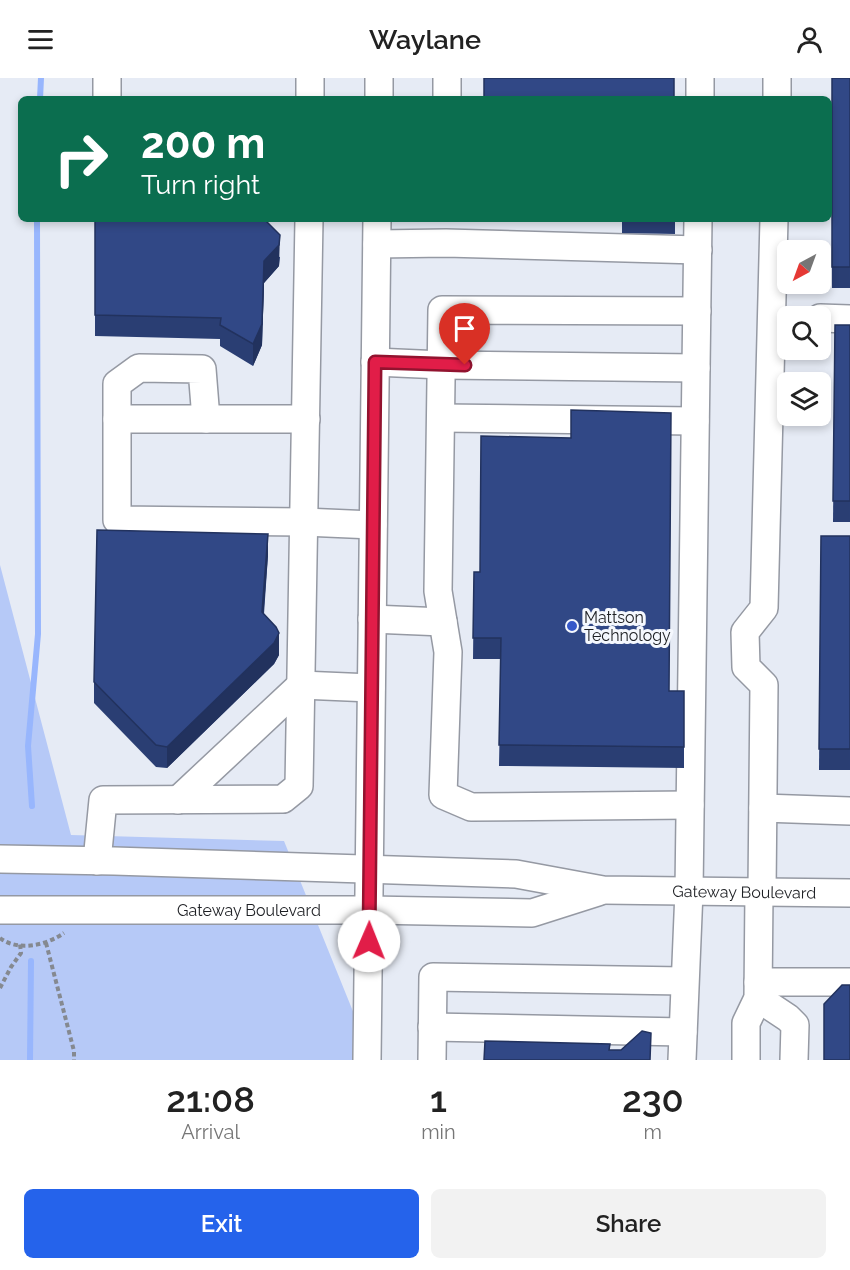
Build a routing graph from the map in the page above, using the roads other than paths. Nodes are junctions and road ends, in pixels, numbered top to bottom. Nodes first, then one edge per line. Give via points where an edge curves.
1 (107, 78) edge
2 (310, 78) edge
3 (379, 78) edge
4 (447, 78) edge
5 (700, 78) edge
6 (777, 78) edge
7 (107, 96) edge
8 (310, 96) edge
9 (379, 96) edge
10 (447, 96) edge
11 (700, 96) edge
12 (777, 96) edge
13 (306, 222) edge
14 (698, 222) edge
15 (774, 222) edge
16 (446, 231) edge
17 (377, 232) edge
18 (698, 250) junction
19 (778, 306) edge
20 (697, 311) junction
21 (831, 318) edge
22 (850, 318) edge
23 (777, 356) edge
24 (375, 362) junction
25 (442, 365) junction
26 (696, 368) junction
27 (306, 418) junction
28 (441, 418) junction
29 (117, 419) junction
30 (206, 419) junction
31 (695, 421) junction
32 (304, 522) junction
33 (373, 525) junction
34 (372, 619) junction
35 (443, 622) junction
36 (301, 685) junction
37 (371, 688) junction
38 (178, 800) junction
39 (690, 805) junction
40 (763, 808) junction
41 (850, 811) edge
42 (0, 860) edge
43 (97, 861) junction
44 (370, 870) junction
45 (603, 890) junction
46 (689, 891) junction
47 (760, 892) junction
48 (850, 893) edge
49 (0, 910) edge
50 (370, 910) junction
51 (684, 981) junction
52 (850, 982) edge
53 (758, 990) junction
54 (432, 1027) junction
55 (683, 1032) junction
56 (367, 1060) edge
57 (432, 1060) edge
58 (682, 1060) edge
59 (746, 1060) edge
60 (794, 1060) edge

1 - 7 street
2 - 8 street
3 - 9 street
4 - 10 street
5 - 11 street
6 - 12 street
13 - 27 street
14 - 18 street
15 - 19 street
16 - 17 street
16 - 18 street
17 - 24 street
18 - 20 street
20 - 25 street via 442,310
20 - 26 street
21 - 22 street
23 - 40 street via 764,608 745,632 746,667 764,685
24 - 25 street
24 - 33 street
25 - 26 street
25 - 28 street
26 - 31 street
27 - 30 street
27 - 32 street
28 - 31 street
28 - 35 street via 438,591
29 - 30 street
29 - 30 street via 117,384 139,368 202,369
29 - 32 street via 117,520
31 - 39 street
32 - 33 street
32 - 36 street
33 - 34 street
34 - 35 street
34 - 37 street
35 - 39 street via 448,652 443,795 471,807
36 - 37 street
36 - 38 street
36 - 38 street via 299,786 283,799
37 - 44 street
38 - 43 street via 103,800
39 - 46 street
40 - 41 street
40 - 47 street
42 - 43 street, Gateway Boulevard
43 - 44 street, Gateway Boulevard
44 - 45 street, Gateway Boulevard via 516,874
44 - 50 street
45 - 46 street, Gateway Boulevard
45 - 50 street, Gateway Boulevard via 532,913
46 - 47 street, Gateway Boulevard
46 - 51 street
47 - 48 street, Gateway Boulevard
47 - 53 street
49 - 50 street, Gateway Boulevard
50 - 56 street
51 - 54 street via 433,977
51 - 55 street
52 - 53 street
53 - 59 street via 746,1023
53 - 60 street via 795,1025
54 - 55 street
54 - 57 street
55 - 58 street

